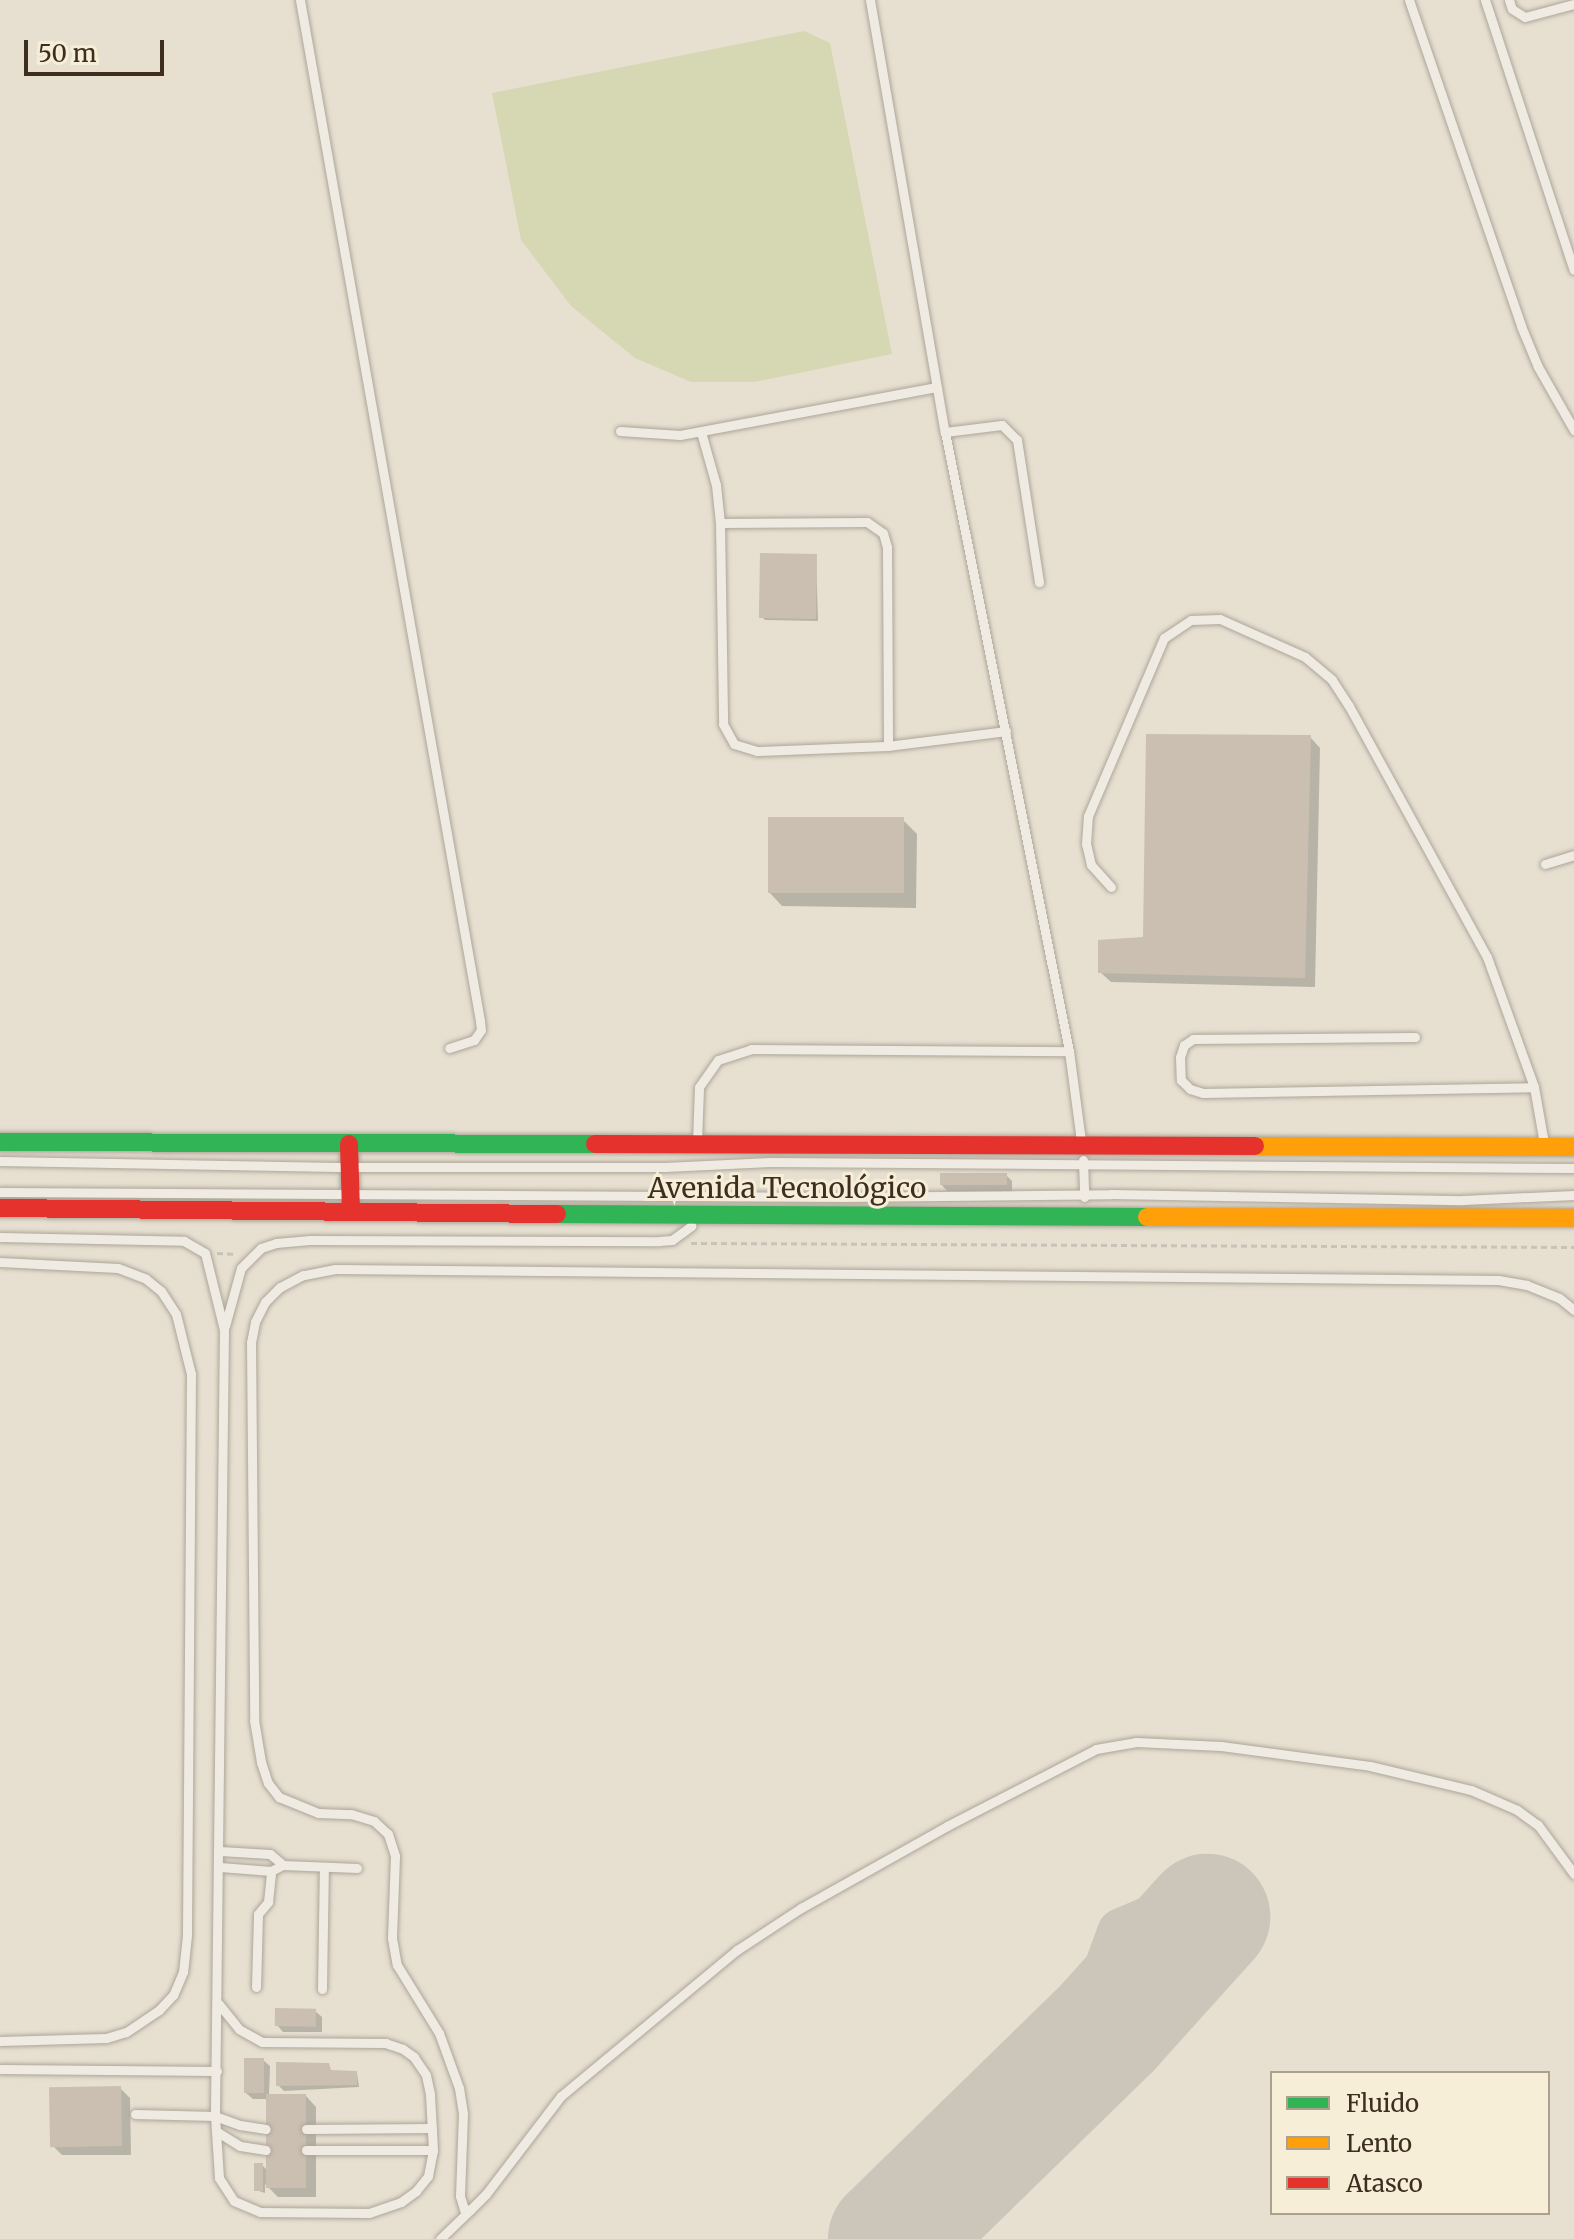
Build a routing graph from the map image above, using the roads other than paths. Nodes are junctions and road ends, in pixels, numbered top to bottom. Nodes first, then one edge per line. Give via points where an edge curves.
1 (300, 0) edge
2 (870, 0) edge
3 (1409, 0) edge
4 (1485, 0) edge
5 (1509, 0) edge
6 (1574, 4) edge
7 (1574, 270) edge
8 (937, 387) junction
9 (1574, 430) edge
10 (620, 431) dead end
11 (701, 432) junction
12 (945, 432) junction
13 (720, 523) junction
14 (1039, 582) dead end
15 (1006, 731) junction
16 (888, 746) junction
17 (1574, 855) edge
18 (1545, 864) dead end
19 (1111, 887) dead end
20 (1415, 1037) dead end
21 (449, 1048) dead end
22 (1069, 1051) junction
23 (1534, 1087) junction
24 (0, 1142) edge
25 (349, 1144) junction
26 (697, 1145) junction
27 (1545, 1146) junction
28 (1574, 1147) edge
29 (1082, 1155) junction
30 (0, 1161) edge
31 (351, 1167) junction
32 (1574, 1168) edge
33 (0, 1192) edge
34 (1084, 1194) junction
35 (1574, 1195) edge
36 (351, 1203) junction
37 (0, 1208) edge
38 (705, 1216) junction
39 (1083, 1217) junction
40 (1574, 1218) edge
41 (0, 1237) edge
42 (0, 1262) edge
43 (1574, 1310) edge
44 (224, 1330) junction
45 (220, 1851) junction
46 (283, 1865) junction
47 (220, 1867) junction
48 (324, 1867) junction
49 (357, 1868) dead end
50 (271, 1871) junction
51 (1574, 1874) edge
52 (256, 1987) dead end
53 (322, 1989) dead end
54 (218, 2003) junction
55 (0, 2041) edge
56 (0, 2069) edge
57 (217, 2071) junction
58 (135, 2114) dead end
59 (215, 2116) junction
60 (432, 2128) junction
61 (266, 2129) dead end
62 (306, 2129) dead end
63 (216, 2131) junction
64 (266, 2150) dead end
65 (306, 2150) dead end
66 (433, 2150) junction
67 (470, 2210) junction
68 (440, 2239) edge

1 - 21 lane via 480,1021 474,1040
2 - 8 lane
3 - 9 lane via 1521,326
4 - 7 lane
5 - 6 lane via 1525,17
8 - 11 lane
8 - 12 lane
10 - 11 lane via 656,436
11 - 13 lane
12 - 14 lane via 1002,425 1017,440
12 - 15 lane
13 - 16 lane via 723,724 734,744 757,751
13 - 16 lane via 867,522 883,533
15 - 16 lane
15 - 22 lane
17 - 18 lane
19 - 23 lane via 1091,865 1088,816 1164,638 1191,620 1220,619 1305,657 1332,680 1349,706 1487,957
20 - 23 lane via 1193,1039 1180,1057 1181,1080 1203,1093
22 - 26 lane via 751,1049 718,1060 699,1087
22 - 29 lane
23 - 27 lane
24 - 25 main road, Avenida Tecnológico
25 - 26 main road, Avenida Tecnológico
25 - 31 main road
26 - 29 main road, Avenida Tecnológico
27 - 28 main road, Avenida Tecnológico
27 - 29 main road, Avenida Tecnológico
29 - 31 lane via 665,1167
29 - 32 lane
29 - 34 lane
30 - 31 lane
31 - 36 main road
33 - 36 lane
34 - 35 lane via 1463,1200
34 - 36 lane
34 - 39 lane
36 - 37 main road, Avenida Tecnológico
36 - 38 main road, Avenida Tecnológico
38 - 39 main road, Avenida Tecnológico
38 - 44 lane via 672,1240 276,1243 241,1268
39 - 40 main road, Avenida Tecnológico
41 - 44 lane via 184,1241 205,1253
42 - 55 lane via 118,1268 146,1279 176,1314 191,1374 183,1972 159,2010 126,2032 106,2038
43 - 67 lane via 1527,1285 1498,1280 335,1269 303,1275 280,1287 265,1302 251,1342 254,1720 261,1762 279,1797 318,1813 374,1821 388,1834 395,1856 392,1938 397,1965 439,2033 459,2088 460,2196 464,2209
44 - 45 lane
45 - 46 lane via 270,1854
45 - 47 lane
46 - 48 lane
46 - 50 lane
47 - 50 lane
47 - 54 lane
48 - 49 lane
48 - 53 lane
50 - 52 lane via 268,1902 258,1914
51 - 67 lane via 1538,1825 1471,1790 1370,1766 1221,1746 1136,1742 1096,1749 947,1826 737,1950 561,2096
54 - 57 lane
54 - 60 lane via 239,2029 262,2042 386,2043 403,2049 426,2075
56 - 57 lane
57 - 59 lane
58 - 59 lane
59 - 61 lane
59 - 63 lane
60 - 62 lane
60 - 66 lane
63 - 64 lane via 240,2146
63 - 66 lane via 219,2178 226,2192 260,2212 369,2213 388,2208 422,2183
65 - 66 lane
67 - 68 lane

